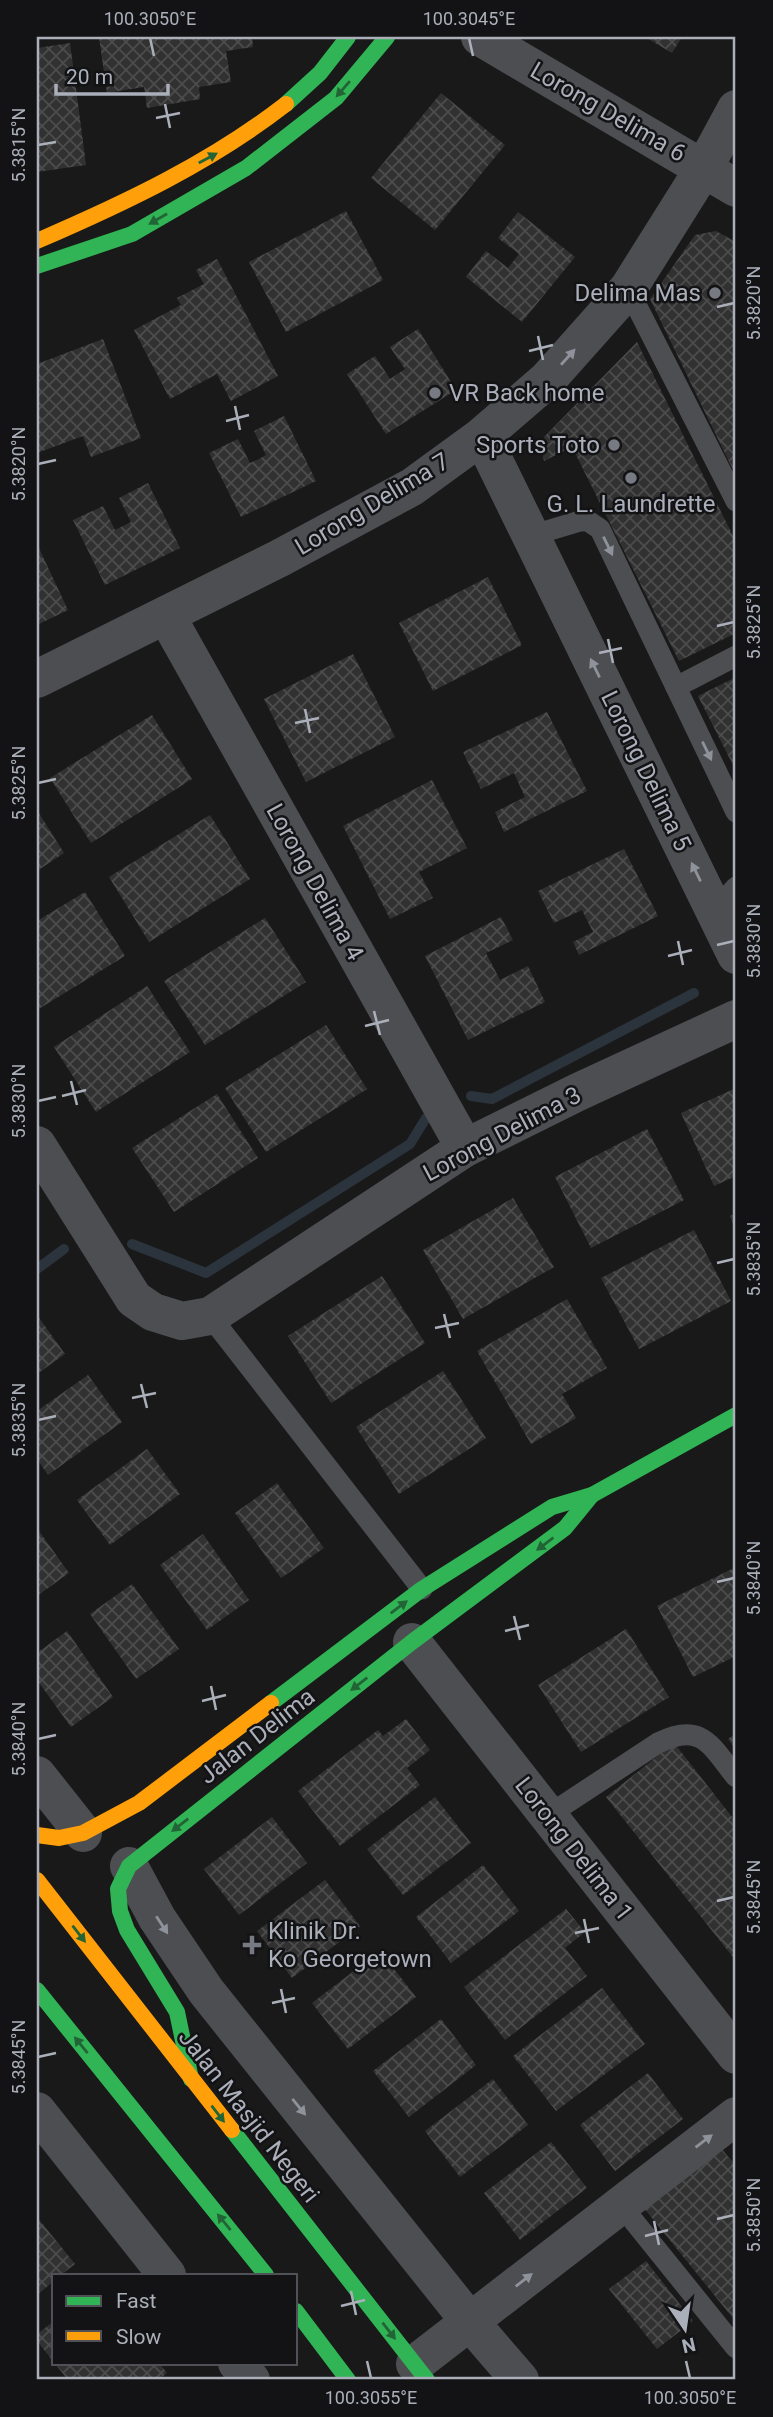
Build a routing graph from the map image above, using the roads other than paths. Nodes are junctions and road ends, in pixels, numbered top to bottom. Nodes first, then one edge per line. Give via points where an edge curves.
1 (348, 37) edge
2 (387, 37) edge
3 (480, 37) edge
4 (736, 109) edge
5 (704, 168) junction
6 (736, 188) edge
7 (37, 241) edge
8 (37, 266) edge
9 (628, 289) junction
10 (482, 436) junction
11 (736, 501) edge
12 (530, 536) junction
13 (166, 615) junction
14 (736, 656) edge
15 (37, 679) edge
16 (676, 687) junction
17 (736, 812) edge
18 (725, 898) edge
19 (736, 956) edge
20 (736, 1019) edge
21 (37, 1144) edge
22 (465, 1148) junction
23 (210, 1316) junction
24 (736, 1415) edge
25 (592, 1495) junction
26 (422, 1590) junction
27 (412, 1642) junction
28 (37, 1775) edge
29 (736, 1777) edge
30 (547, 1816) junction
31 (83, 1833) junction
32 (37, 1835) edge
33 (129, 1866) junction
34 (37, 1880) edge
35 (37, 1990) edge
36 (736, 2055) edge
37 (191, 2079) junction
38 (37, 2111) edge
39 (736, 2116) edge
40 (620, 2204) junction
41 (166, 2274) edge
42 (266, 2274) edge
43 (298, 2314) edge
44 (471, 2323) junction
45 (736, 2348) edge
46 (238, 2364) edge
47 (421, 2372) edge
48 (251, 2380) edge
49 (348, 2380) edge
50 (520, 2380) edge

7 -> 1 main road via 119,206 219,152 283,107
2 -> 8 main road via 336,98 246,168 132,234
3 - 5 street, Lorong Delima 6
4 - 5 street, Lorong Delima 7
5 - 6 street, Lorong Delima 6
5 - 9 street, Lorong Delima 7
10 -> 9 street, Lorong Delima 7 via 547,380
9 - 11 lane
10 - 12 street, Lorong Delima 5
10 - 13 street, Lorong Delima 7 via 412,487
12 -> 16 lane via 580,521 600,529
18 -> 12 street, Lorong Delima 5
13 - 15 street, Lorong Delima 7
13 - 22 street, Lorong Delima 4
14 - 16 lane
16 -> 17 lane
18 - 19 street, Lorong Delima 5
20 - 22 street, Lorong Delima 3
21 - 23 street via 134,1298 153,1312 182,1321
22 - 23 street, Lorong Delima 3
23 - 26 lane
24 - 25 main road, Jalan Delima
25 - 26 main road, Jalan Delima via 552,1507
25 -> 27 main road, Jalan Delima via 565,1528
31 -> 26 main road, Jalan Delima via 139,1803
27 - 30 street, Lorong Delima 1
27 -> 33 main road, Jalan Delima
28 - 31 street
29 - 30 lane via 709,1743 695,1735 677,1734
30 - 36 street, Lorong Delima 1
31 - 32 main road, Jalan Delima via 59,1838
33 - 37 main road via 118,1889 120,1911 177,2012
33 -> 44 street via 206,1991
34 -> 37 main road, Jalan Masjid Negeri
42 -> 35 main road
37 -> 47 main road, Jalan Masjid Negeri
38 - 41 street
40 -> 39 street
44 -> 40 street
40 - 45 lane
43 - 49 main road
44 - 47 street
44 - 50 street
46 - 48 street

